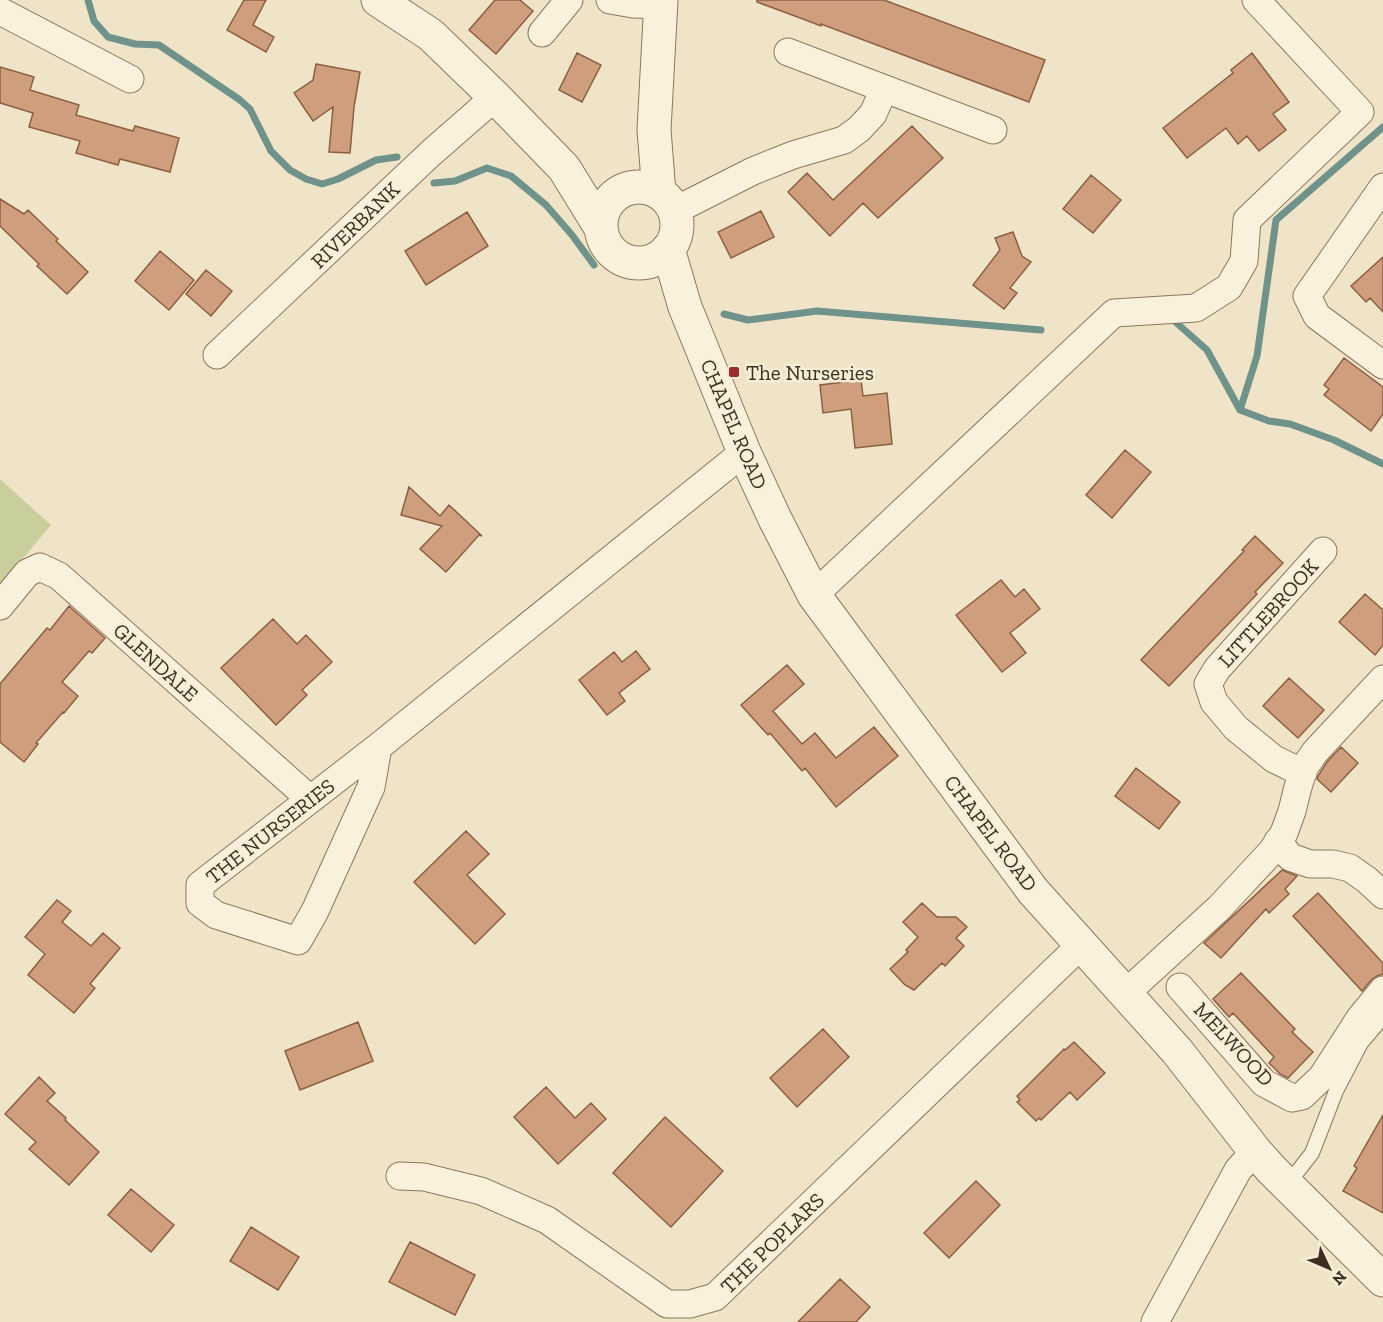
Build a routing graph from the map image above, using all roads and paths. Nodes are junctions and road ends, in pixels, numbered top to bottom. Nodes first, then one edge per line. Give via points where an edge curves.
1 (378, 0) edge
2 (569, 0) edge
3 (610, 0) edge
4 (1257, 0) edge
5 (661, 3) edge
6 (0, 11) edge
7 (542, 33) dead end
8 (788, 52) dead end
9 (130, 79) dead end
10 (884, 89) junction
11 (495, 97) junction
12 (654, 130) junction
13 (993, 130) dead end
14 (564, 168) junction
15 (1383, 187) edge
16 (623, 191) junction
17 (667, 202) junction
18 (601, 228) junction
19 (655, 256) junction
20 (217, 356) dead end
21 (1383, 365) edge
22 (744, 452) junction
23 (1323, 550) dead end
24 (814, 595) junction
25 (0, 606) edge
26 (1383, 679) edge
27 (378, 747) junction
28 (1303, 773) junction
29 (310, 799) junction
30 (1278, 841) junction
31 (1382, 892) edge
32 (1081, 945) junction
33 (1180, 987) dead end
34 (1383, 990) edge
35 (1126, 993) junction
36 (1383, 1017) edge
37 (1255, 1152) junction
38 (400, 1176) dead end
39 (1287, 1185) junction
40 (1383, 1280) edge
41 (1155, 1322) edge

1 - 11 street via 431,36
2 - 7 street
3 - 5 street
4 - 24 street via 1360,112 1247,220 1244,261 1229,287 1196,308 1114,313
5 - 12 street
6 - 9 street
8 - 10 street
10 - 13 street
10 - 17 street via 873,114 844,140
11 - 14 street
11 - 20 street, RIVERBANK via 430,153
12 - 16 street
12 - 17 street
14 - 16 street
14 - 18 street
15 - 21 street via 1307,296 1317,316
16 - 17 street via 649,189
16 - 18 street via 605,208
17 - 19 street via 676,231 673,240
18 - 19 street via 603,240 619,258 630,262
19 - 22 street, CHAPEL ROAD via 685,307
22 - 24 street, CHAPEL ROAD
22 - 27 street, THE NURSERIES
23 - 28 street, LITTLEBROOK via 1208,684 1214,702 1236,728 1274,759
24 - 32 street, CHAPEL ROAD via 1033,891
25 - 29 street, GLENDALE via 27,573 40,567 59,576
26 - 28 street via 1315,752
27 - 29 street, THE NURSERIES
27 - 29 street, THE NURSERIES via 371,787 298,941 216,915 200,903 200,885
28 - 30 street
30 - 31 street via 1290,857 1310,864 1350,868
30 - 35 street via 1219,908
32 - 35 street, CHAPEL ROAD
32 - 38 street, THE POPLARS via 716,1297 690,1304 667,1304 547,1220 481,1191 424,1177
33 - 34 street, MELWOOD via 1264,1083 1292,1098 1302,1096 1322,1077
35 - 37 street, CHAPEL ROAD via 1177,1051
36 - 39 lane via 1361,1043 1336,1090 1312,1153
37 - 39 street, CHAPEL ROAD
37 - 41 street via 1238,1170
39 - 40 street, CHAPEL ROAD

